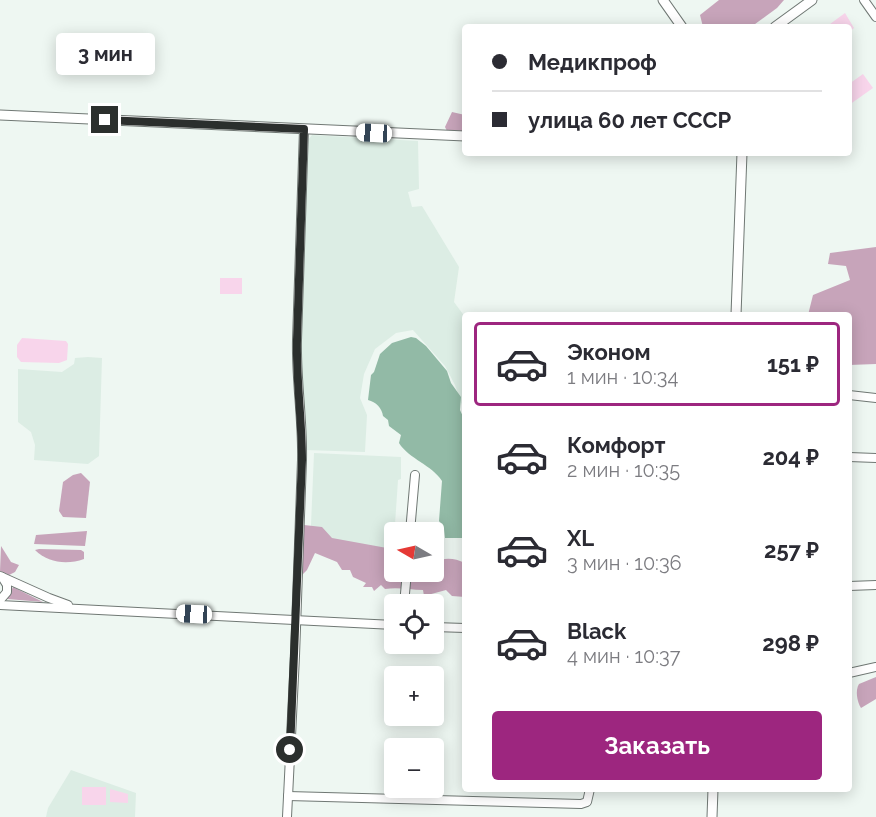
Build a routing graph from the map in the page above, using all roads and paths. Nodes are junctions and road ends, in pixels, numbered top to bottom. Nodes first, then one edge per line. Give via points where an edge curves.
1 (663, 0) edge
2 (812, 0) edge
3 (864, 0) edge
4 (876, 17) edge
5 (680, 24) edge
6 (779, 24) edge
7 (0, 115) edge
8 (304, 129) junction
9 (462, 136) edge
10 (742, 156) edge
11 (736, 312) edge
12 (852, 395) edge
13 (876, 398) edge
14 (852, 457) edge
15 (876, 458) edge
16 (415, 475) dead end
17 (411, 522) edge
18 (1, 577) edge
19 (876, 585) edge
20 (852, 586) edge
21 (0, 603) edge
22 (81, 608) junction
23 (297, 619) junction
24 (384, 624) edge
25 (444, 627) edge
26 (462, 628) edge
27 (876, 667) edge
28 (852, 672) edge
29 (589, 792) edge
30 (713, 792) edge
31 (288, 796) junction
32 (287, 817) edge
33 (712, 817) edge

1 - 5 main road
2 - 6 main road
3 - 4 street
7 - 8 main road
8 - 9 main road
8 - 23 street via 297,340 302,429
10 - 11 main road
12 - 13 street
14 - 15 street
16 - 17 street
18 - 21 street via 7,592
18 - 22 street
19 - 20 street
21 - 22 street
22 - 23 street
23 - 24 street
23 - 31 street
25 - 26 street
27 - 28 street
29 - 31 street via 587,802 581,804
30 - 33 main road
31 - 32 street

